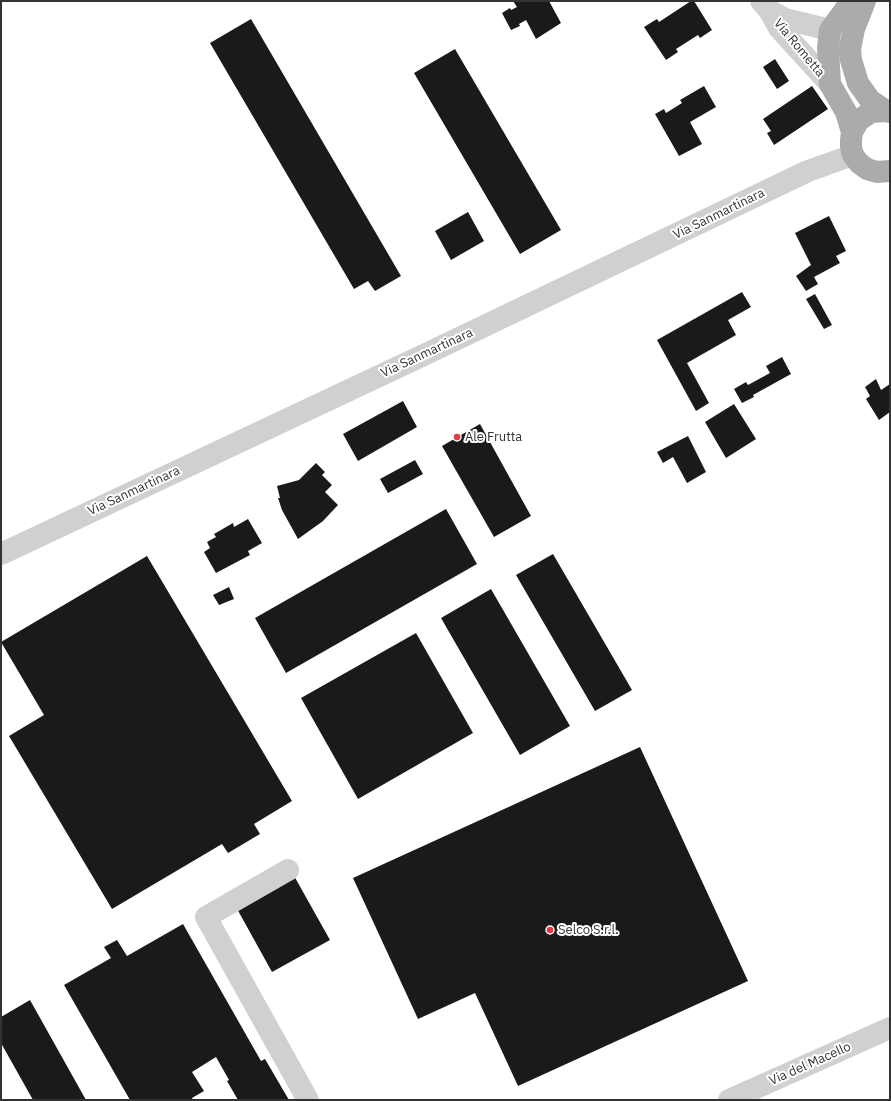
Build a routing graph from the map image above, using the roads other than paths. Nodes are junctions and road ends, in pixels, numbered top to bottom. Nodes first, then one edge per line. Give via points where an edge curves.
1 (855, 1) edge
2 (866, 1) edge
3 (765, 6) edge
4 (830, 30) junction
5 (850, 49) junction
6 (830, 84) junction
7 (888, 112) edge
8 (852, 132) junction
9 (854, 155) junction
10 (890, 171) edge
11 (1, 554) edge
12 (288, 870) dead end
13 (890, 1028) edge
14 (308, 1100) edge
15 (730, 1100) edge

1 - 4 main road via 847,7
2 - 5 main road via 854,29
3 - 4 street, Via Rometta via 785,19
3 - 6 street, Via Rometta via 779,28
4 - 5 street, Via Rometta
4 - 6 main road, Via Rometta
5 - 7 main road via 858,83 870,100
6 - 8 main road, Via Rometta via 846,112
7 - 8 main road via 872,112 860,120
8 - 9 main road, Via Rometta via 850,140
9 - 10 main road via 867,169 876,172
9 - 11 street, Via Sanmartinara via 808,171
12 - 14 street via 206,917
13 - 15 street, Via del Macello

